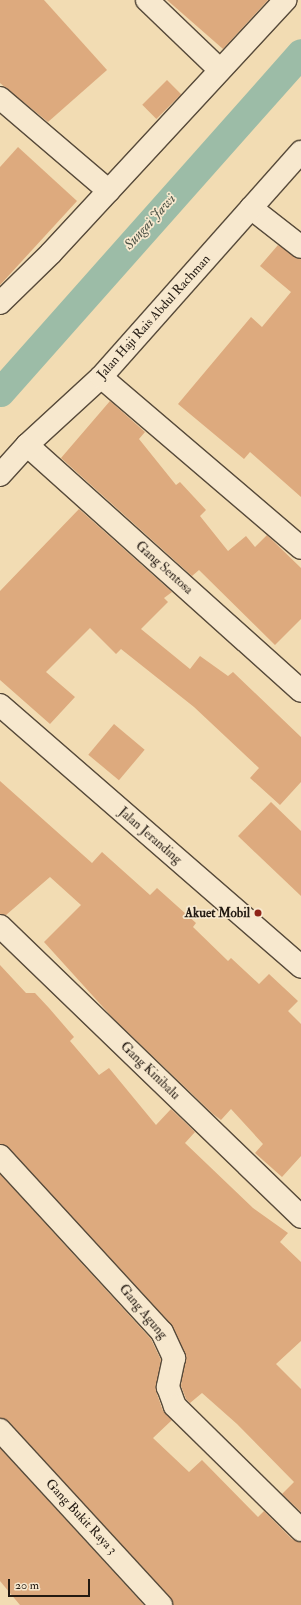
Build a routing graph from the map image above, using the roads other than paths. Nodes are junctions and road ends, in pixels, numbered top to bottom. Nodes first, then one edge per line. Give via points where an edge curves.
1 (147, 0) edge
2 (285, 0) edge
3 (220, 70) junction
4 (0, 98) edge
5 (301, 152) edge
6 (109, 191) junction
7 (251, 208) junction
8 (301, 247) edge
9 (2, 297) edge
10 (101, 377) junction
11 (27, 445) junction
12 (0, 475) edge
13 (301, 548) edge
14 (301, 691) edge
15 (0, 704) edge
16 (0, 926) edge
17 (301, 967) edge
18 (0, 1156) edge
19 (301, 1217) edge
20 (0, 1430) edge
21 (301, 1530) edge
22 (161, 1605) edge

1 - 3 street
2 - 3 street
3 - 6 street
4 - 6 street
5 - 7 street, Jalan Haji Rais Abdul Rachman
6 - 9 street
7 - 8 street
7 - 10 street, Jalan Haji Rais Abdul Rachman
10 - 11 street, Jalan Haji Rais Abdul Rachman
10 - 13 street
11 - 12 street, Jalan Haji Rais Abdul Rachman
11 - 14 street, Gang Sentosa
15 - 17 street, Jalan Jeranding
16 - 19 street, Gang Kinibalu
18 - 21 street, Gang Agung via 162,1332 174,1358 168,1387 175,1406
20 - 22 street, Gang Bukit Raya 3

